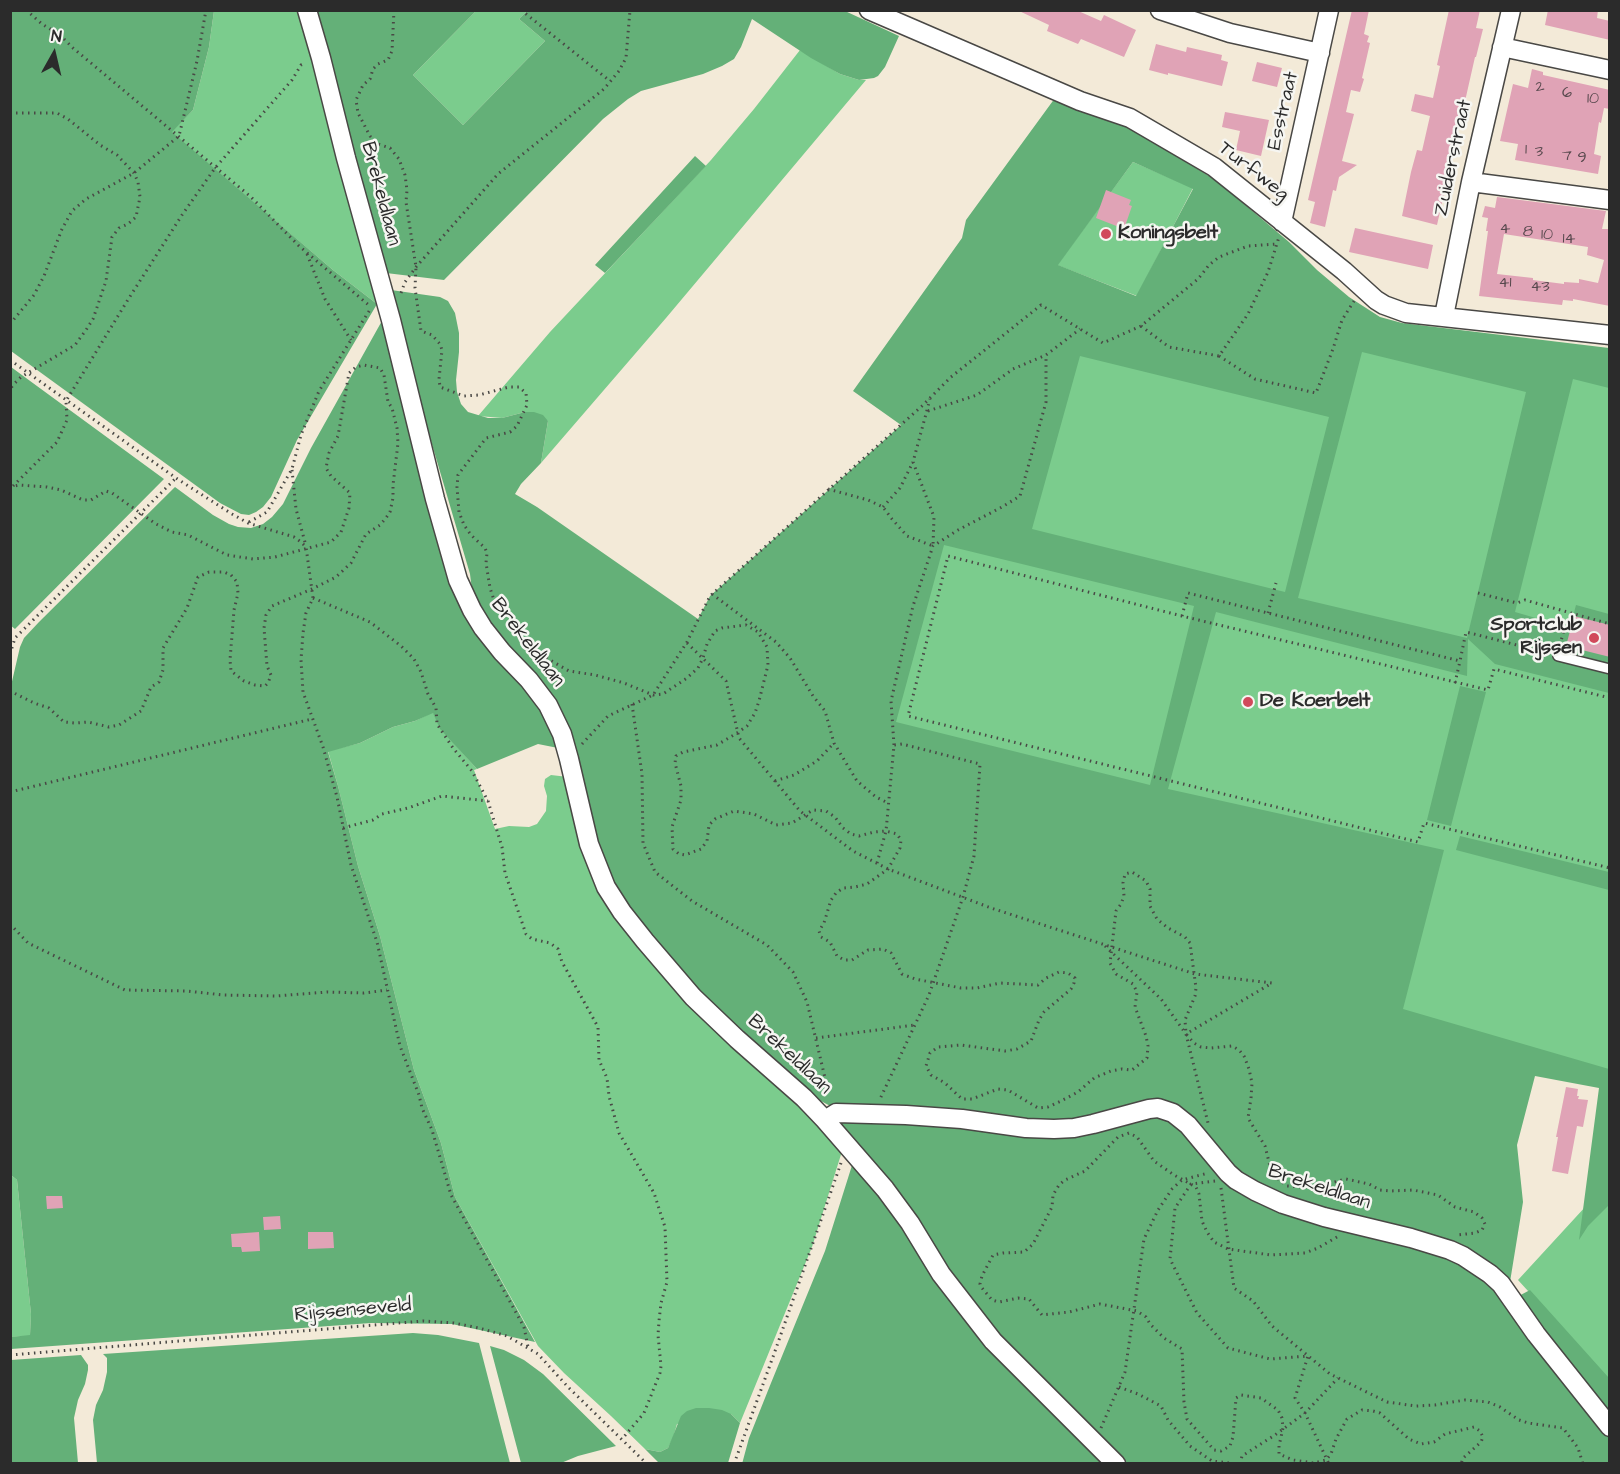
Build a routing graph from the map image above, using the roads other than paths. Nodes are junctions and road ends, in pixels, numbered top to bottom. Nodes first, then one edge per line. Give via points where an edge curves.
1 (307, 10) edge
2 (869, 10) edge
3 (1160, 10) edge
4 (1329, 10) edge
5 (1511, 10) edge
6 (1502, 47) junction
7 (1320, 53) junction
8 (1610, 70) edge
9 (1471, 182) junction
10 (1610, 200) edge
11 (1282, 222) junction
12 (1444, 316) junction
13 (1610, 335) edge
14 (1558, 656) road end
15 (1610, 669) edge
16 (825, 1120) junction
17 (1610, 1427) edge
18 (1116, 1464) edge

1 - 16 street, Brekeldlaan via 458,580 483,628 548,705 562,734 589,844 606,887 622,912 693,997
2 - 11 street, Turfweg via 1080,101 1130,118 1214,167
3 - 7 street via 1230,33
4 - 7 street, Esstraat
5 - 6 street, Zuiderstraat
6 - 8 street
6 - 9 street, Zuiderstraat
7 - 11 street, Esstraat
9 - 10 street
9 - 12 street, Zuiderstraat
11 - 12 street, Turfweg via 1384,305 1406,313
12 - 13 street, Turfweg
14 - 15 lane
16 - 17 street, Brekeldlaan via 836,1113 935,1116 1054,1129 1074,1128 1149,1109 1173,1113 1243,1185 1283,1204 1411,1238 1450,1250 1475,1263 1501,1284
16 - 18 street, Brekeldlaan via 885,1189 941,1274 993,1341

